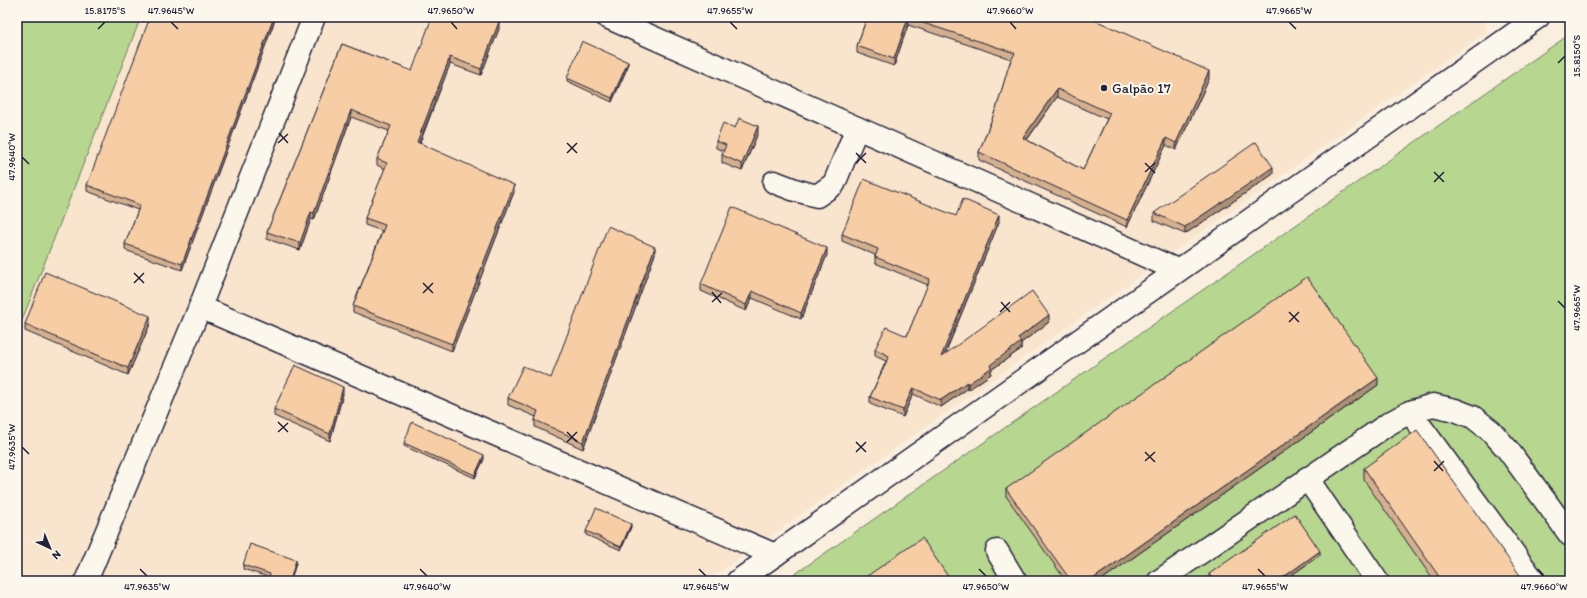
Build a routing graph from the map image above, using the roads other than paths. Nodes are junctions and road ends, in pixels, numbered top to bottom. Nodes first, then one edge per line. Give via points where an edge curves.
1 (314, 17) edge
2 (607, 17) edge
3 (1538, 17) edge
4 (857, 128) junction
5 (774, 182) dead end
6 (1176, 270) junction
7 (200, 307) junction
8 (1410, 412) junction
9 (1307, 478) junction
10 (1570, 535) edge
11 (997, 551) dead end
12 (775, 555) junction
13 (1183, 574) edge
14 (86, 581) edge
15 (738, 581) edge
16 (1015, 581) edge
17 (1159, 581) edge
18 (1377, 581) edge
19 (1534, 581) edge

1 - 7 lane
2 - 4 lane
3 - 6 lane
4 - 5 lane via 834,184 817,196
4 - 6 lane
6 - 12 lane
7 - 12 lane
7 - 14 lane
8 - 9 lane
8 - 10 lane via 1433,405 1473,417 1491,431 1508,450
8 - 19 lane
9 - 13 lane
9 - 18 lane
11 - 16 lane
12 - 15 lane
13 - 17 lane

